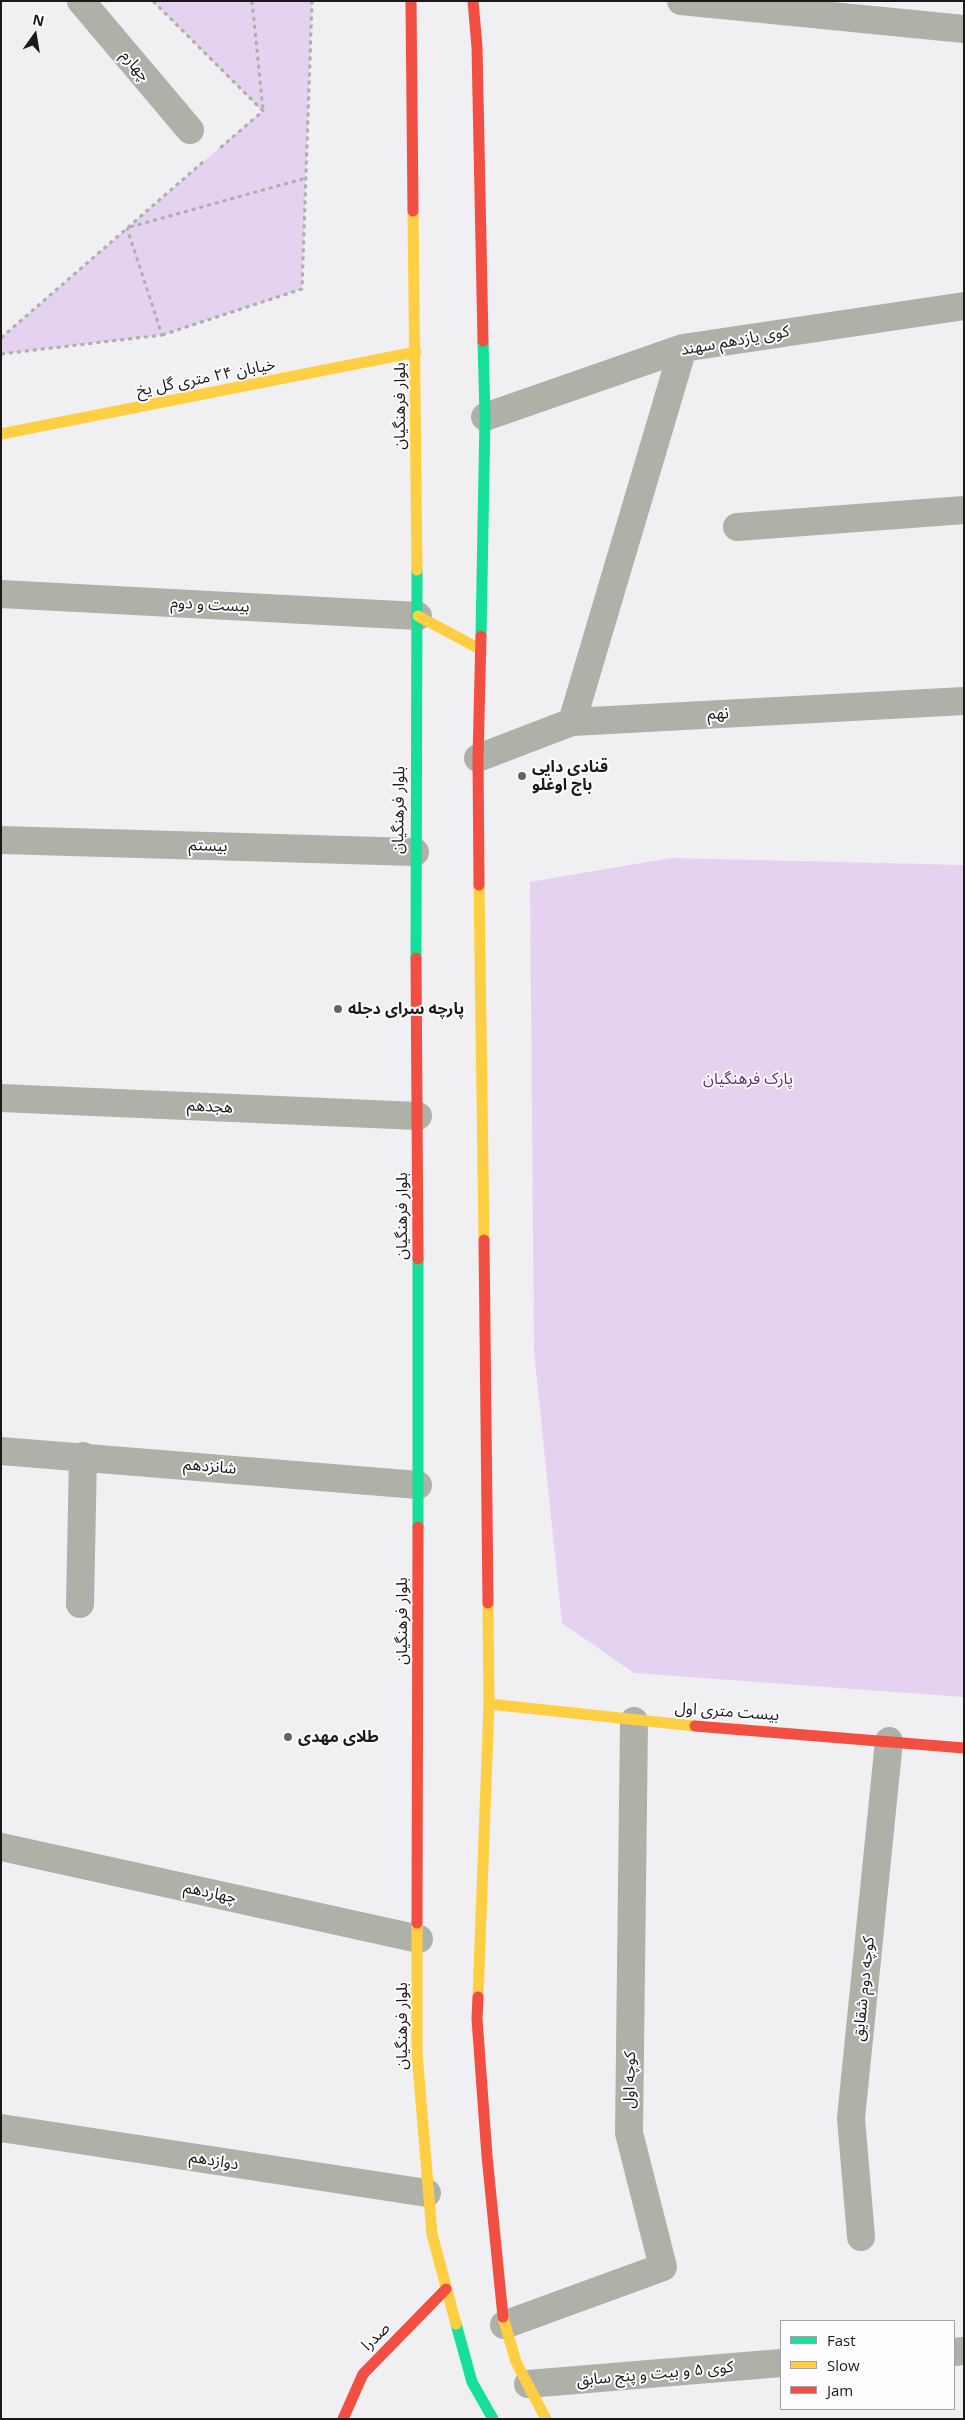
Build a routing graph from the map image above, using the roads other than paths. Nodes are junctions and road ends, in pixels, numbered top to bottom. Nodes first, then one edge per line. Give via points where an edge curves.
1 (81, 1) edge
2 (411, 1) edge
3 (473, 1) edge
4 (681, 1) edge
5 (964, 29) edge
6 (190, 130) dead end
7 (964, 306) edge
8 (683, 348) junction
9 (416, 352) junction
10 (484, 417) junction
11 (1, 434) edge
12 (964, 510) edge
13 (737, 527) dead end
14 (1, 594) edge
15 (418, 616) junction
16 (478, 648) junction
17 (964, 701) edge
18 (572, 722) junction
19 (478, 758) junction
20 (1, 840) edge
21 (415, 852) junction
22 (1, 1098) edge
23 (418, 1116) junction
24 (1, 1451) edge
25 (83, 1456) junction
26 (418, 1485) junction
27 (80, 1604) dead end
28 (488, 1704) junction
29 (634, 1721) junction
30 (889, 1741) junction
31 (964, 1748) edge
32 (1, 1847) edge
33 (419, 1939) junction
34 (1, 2128) edge
35 (427, 2193) junction
36 (862, 2238) dead end
37 (446, 2289) junction
38 (504, 2325) junction
39 (780, 2363) edge
40 (528, 2384) junction
41 (343, 2419) edge
42 (493, 2419) edge
43 (546, 2419) edge

1 - 6 street, چهارم
2 - 9 main road, بلوار فرهنگیان
3 - 10 main road via 477,47
4 - 5 street
7 - 8 street, کوی یازدهم سهند
8 - 10 street, کوی یازدهم سهند
8 - 18 street
9 - 11 main road, خیابان ۲۴ متری گل یخ
9 - 15 main road, بلوار فرهنگیان
10 - 16 main road
12 - 13 street
14 - 15 street, بیست و دوم
15 - 16 main road
15 - 21 main road, بلوار فرهنگیان
16 - 19 main road
17 - 18 street, نهم
18 - 19 street, نهم
19 - 28 main road
20 - 21 street, بیستم
21 - 23 main road, بلوار فرهنگیان
22 - 23 street, هجدهم
23 - 26 main road, بلوار فرهنگیان
24 - 25 street, شانزدهم
25 - 26 street, شانزدهم
25 - 27 street
26 - 33 main road, بلوار فرهنگیان
28 - 29 main road, بیست متری اول
28 - 38 main road via 482,1931 476,2019
29 - 30 main road, بیست متری اول
29 - 38 street, کوچه اول via 629,2133 663,2267
30 - 31 main road, بیست متری اول
30 - 36 street, کوچه دوم شقایق via 851,2118
32 - 33 street, چهاردهم
33 - 35 main road, بلوار فرهنگیان via 418,2053
34 - 35 street, دوازدهم
35 - 37 main road, بلوار فرهنگیان via 432,2234
37 - 41 main road, صدرا via 362,2374
37 - 42 main road, بلوار فرهنگیان via 472,2382
38 - 40 main road via 516,2362
39 - 40 street, کوی ۵ و بیت و پنج سابق
40 - 43 main road

